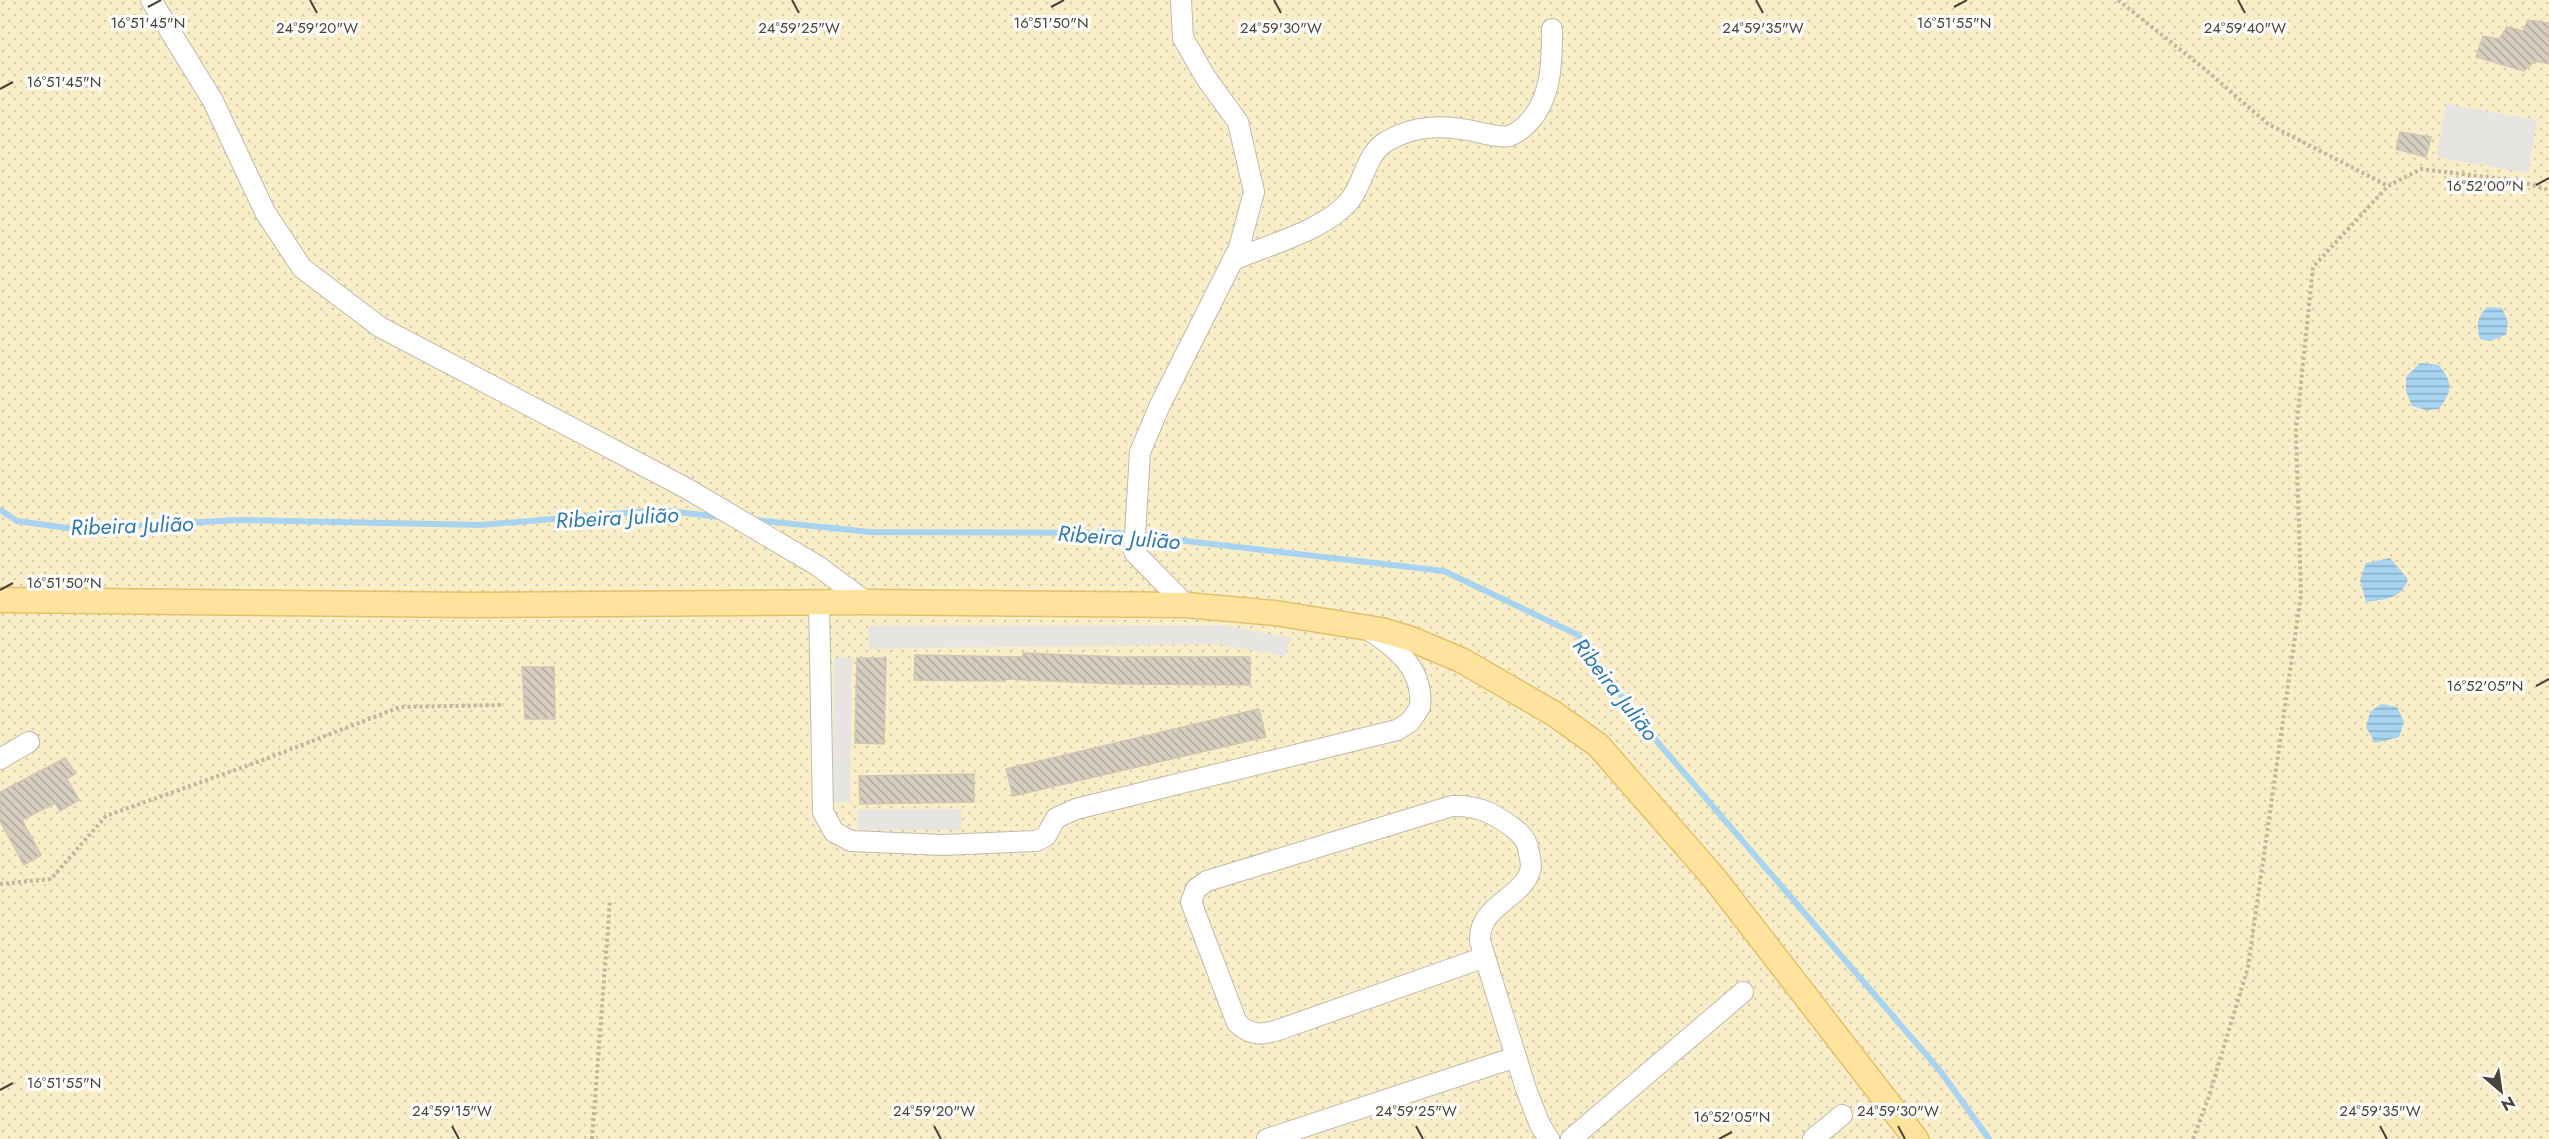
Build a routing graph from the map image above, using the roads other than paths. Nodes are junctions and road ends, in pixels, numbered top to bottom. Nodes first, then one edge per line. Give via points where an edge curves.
1 (152, 0) edge
2 (1181, 0) edge
3 (1552, 29) dead end
4 (1233, 260) junction
5 (0, 586) edge
6 (33, 599) junction
7 (0, 600) edge
8 (866, 602) junction
9 (819, 603) junction
10 (1186, 605) junction
11 (1363, 626) junction
12 (29, 742) dead end
13 (0, 759) edge
14 (1485, 957) junction
15 (1743, 992) dead end
16 (1516, 1057) junction
17 (1842, 1115) dead end
18 (1288, 1136) edge
19 (1267, 1139) edge
20 (1549, 1139) edge
21 (1570, 1139) edge
22 (1813, 1139) edge
23 (1916, 1139) edge

1 - 8 street via 213,101 265,212 302,268 380,327 686,488 818,566
2 - 4 street via 1183,38 1238,122 1254,192
3 - 4 street via 1546,95 1523,128 1510,136 1444,125 1388,140 1376,148 1351,199 1337,213
4 - 10 street via 1140,452 1134,552
5 - 6 street
6 - 7 main road
6 - 9 main road via 472,605
8 - 9 main road
8 - 10 main road
9 - 11 street via 823,812 834,832 851,842 903,845 1036,840 1046,836 1056,818 1076,809 1397,730 1410,722 1420,707 1417,678 1387,642
10 - 11 main road
11 - 23 main road via 1412,639 1461,660 1553,713 1598,745 1715,879
12 - 13 street
14 - 14 street via 1262,1035 1247,1032 1237,1023 1191,902 1196,889 1207,881 1426,813 1452,806 1472,806 1520,833 1528,846 1531,867 1523,882 1488,915 1479,930
14 - 16 street
15 - 21 street
16 - 18 street
16 - 20 street
17 - 22 street
18 - 19 street

